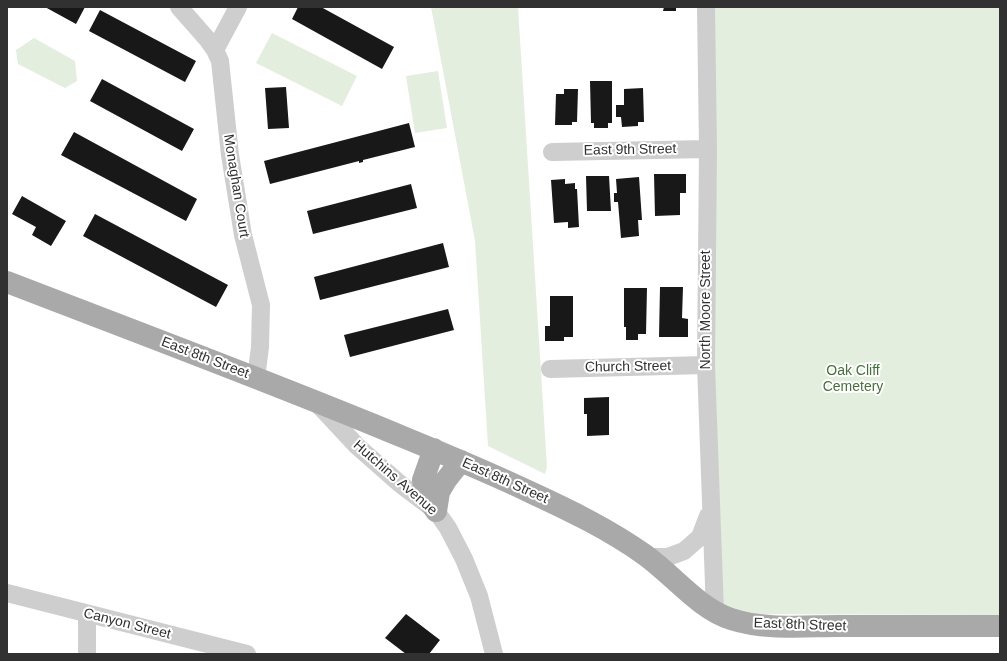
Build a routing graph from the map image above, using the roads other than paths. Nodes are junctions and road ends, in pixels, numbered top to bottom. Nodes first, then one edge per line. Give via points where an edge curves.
1 (179, 7) edge
2 (238, 7) edge
3 (706, 7) edge
4 (215, 50) junction
5 (708, 149) junction
6 (552, 152) dead end
7 (7, 282) edge
8 (706, 365) junction
9 (550, 369) dead end
10 (256, 378) junction
11 (314, 400) junction
12 (434, 449) junction
13 (462, 461) junction
14 (710, 509) junction
15 (436, 511) junction
16 (648, 557) junction
17 (7, 593) edge
18 (714, 612) junction
19 (87, 614) junction
20 (1000, 626) edge
21 (87, 654) edge
22 (247, 654) edge
23 (494, 654) edge

1 - 4 street, Monaghan Court
2 - 4 street
3 - 5 street, North Moore Street
4 - 10 street, Monaghan Court via 220,61 230,155 243,235 261,305
5 - 6 street, East 9th Street
5 - 8 street, North Moore Street
7 - 10 main road, East 8th Street
8 - 9 street, Church Street
8 - 14 street, North Moore Street
10 - 11 main road, East 8th Street
11 - 12 main road, East 8th Street
11 - 15 street, Hutchins Avenue via 356,446
12 - 13 main road, East 8th Street
12 - 15 main road via 423,480 425,494
13 - 15 main road via 439,492
13 - 16 main road, East 8th Street via 590,521 623,539
14 - 16 street via 700,537 684,551 668,557
14 - 18 street, North Moore Street
15 - 23 street, Hutchins Avenue via 464,559 479,596
16 - 18 main road, East 8th Street
17 - 19 street, Canyon Street
18 - 20 main road, East 8th Street via 756,625
19 - 21 street
19 - 22 street, Canyon Street

